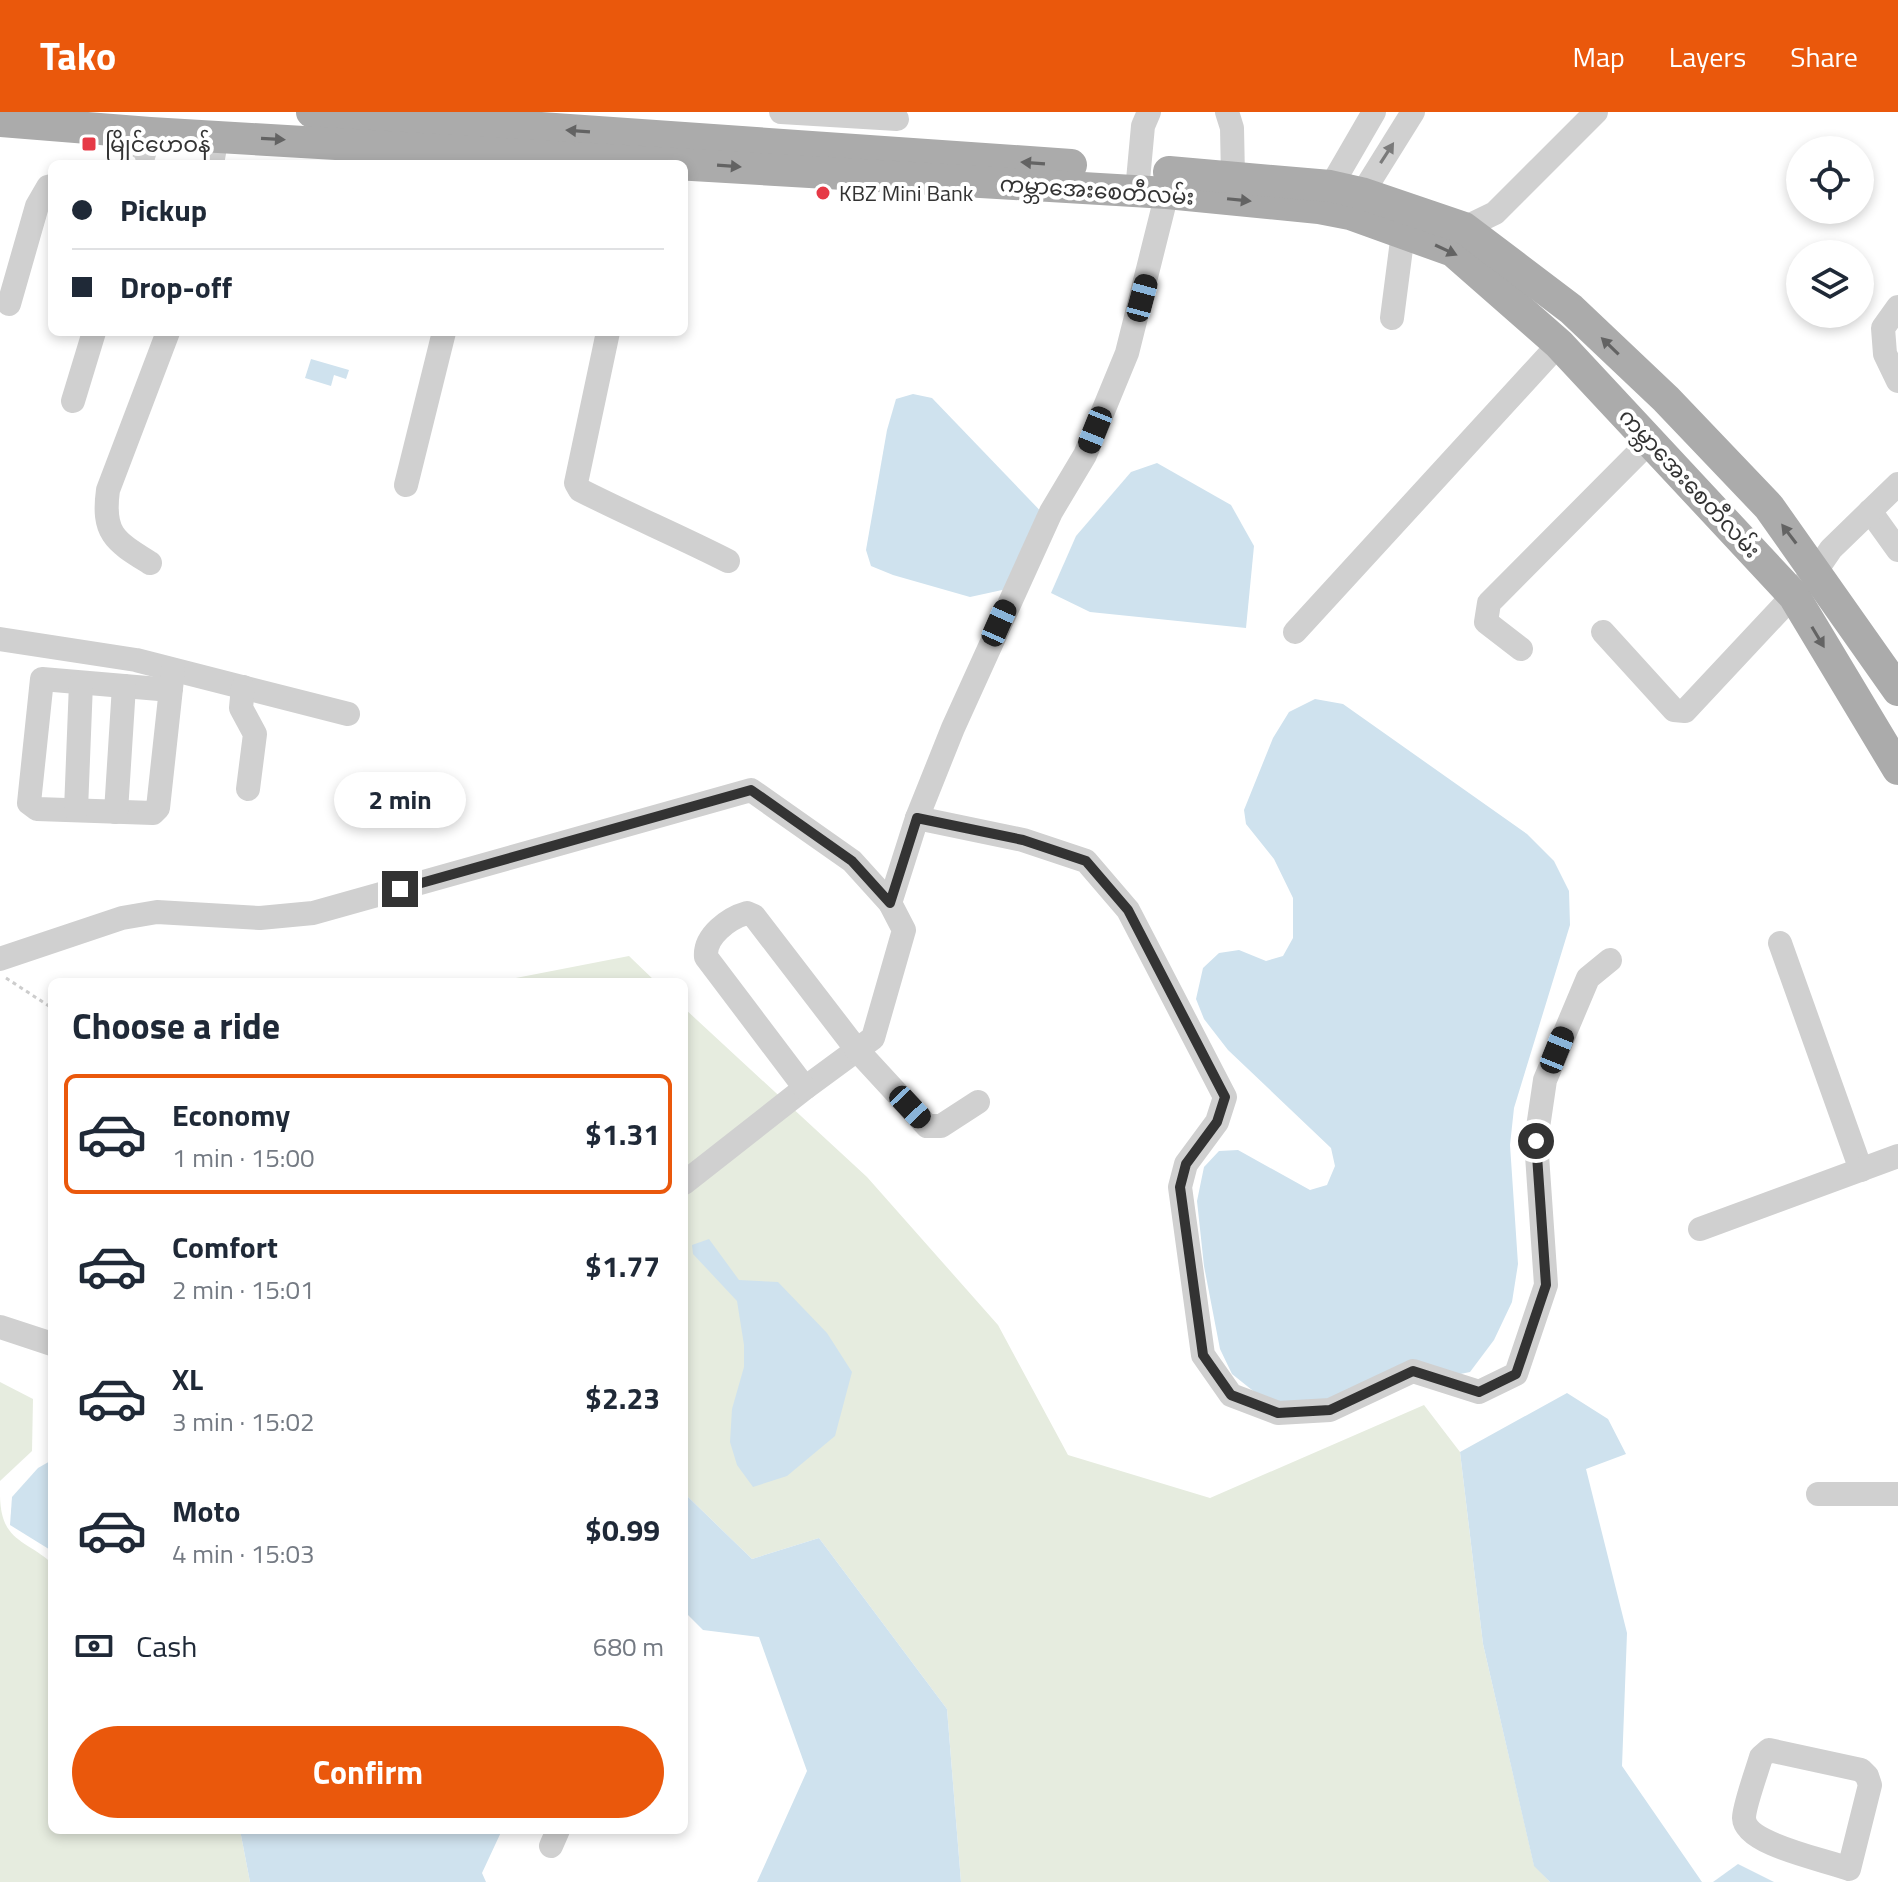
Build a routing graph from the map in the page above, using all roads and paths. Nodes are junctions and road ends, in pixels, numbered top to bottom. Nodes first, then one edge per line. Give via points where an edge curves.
1 (312, 112) edge
2 (781, 112) edge
3 (1149, 112) edge
4 (1227, 112) edge
5 (1374, 112) edge
6 (1413, 112) edge
7 (1596, 112) edge
8 (898, 116) edge
9 (0, 121) edge
10 (371, 131) junction
11 (150, 133) junction
12 (214, 150) edge
13 (629, 155) edge
14 (471, 158) edge
15 (142, 160) edge
16 (906, 162) junction
17 (1233, 177) junction
18 (1147, 185) junction
19 (48, 187) edge
20 (1340, 200) junction
21 (1464, 228) junction
22 (1403, 233) junction
23 (9, 304) dead end
24 (1898, 307) edge
25 (1392, 318) dead end
26 (93, 336) edge
27 (166, 336) edge
28 (443, 336) edge
29 (607, 336) edge
30 (1559, 344) junction
31 (1898, 381) edge
32 (73, 401) dead end
33 (1651, 440) junction
34 (1898, 484) edge
35 (406, 485) dead end
36 (1870, 511) junction
37 (1898, 550) edge
38 (728, 561) dead end
39 (150, 563) dead end
40 (1816, 571) junction
41 (1794, 596) junction
42 (1295, 632) dead end
43 (1603, 632) dead end
44 (0, 639) edge
45 (1521, 649) dead end
46 (172, 680) junction
47 (81, 683) junction
48 (124, 686) junction
49 (243, 687) junction
50 (1898, 690) edge
51 (348, 714) dead end
52 (1898, 769) edge
53 (248, 789) dead end
54 (76, 810) junction
55 (116, 812) junction
56 (917, 818) junction
57 (890, 903) junction
58 (1780, 943) dead end
59 (0, 959) edge
60 (1610, 960) dead end
61 (0, 974) edge
62 (48, 1005) edge
63 (857, 1050) junction
64 (805, 1088) junction
65 (978, 1102) dead end
66 (1898, 1156) edge
67 (1861, 1170) junction
68 (688, 1180) edge
69 (1700, 1229) dead end
70 (0, 1327) edge
71 (48, 1343) edge
72 (1818, 1494) dead end
73 (1898, 1494) edge
74 (1852, 1876) edge

1 - 10 main road, ကမ္ဘာအေးစေတီလမ်း
2 - 8 street
3 - 18 street via 1143,126
4 - 17 street
5 - 20 street
20 -> 6 street
7 - 21 street via 1495,213
8 - 16 street
9 - 11 main road, ကမ္ဘာအေးစေတီလမ်း
12 -> 10 main road, ကမ္ဘာအေးစေတီလမ်း
13 -> 10 main road, ကမ္ဘာအေးစေတီလမ်း
10 - 14 main road, ကမ္ဘာအေးစေတီလမ်း
11 - 12 main road, ကမ္ဘာအေးစေတီလမ်း
11 - 15 street
13 - 14 main road, ကမ္ဘာအေးစေတီလမ်း
13 - 16 main road, ကမ္ဘာအေးစေတီလမ်း
16 - 18 main road, ကမ္ဘာအေးစေတီလမ်း
17 - 18 main road, ကမ္ဘာအေးစေတီလမ်း
17 - 20 main road, ကမ္ဘာအေးစေတီလမ်း
18 -> 20 main road, ကမ္ဘာအေးစေတီလမ်း
18 - 56 street via 1127,353 1085,455 1011,597
19 - 23 street via 37,206
20 - 21 main road, ကမ္ဘာအေးစေတီလမ်း
20 - 22 main road, ကမ္ဘာအေးစေတီလမ်း
40 -> 21 main road, ကမ္ဘာအေးစေတီလမ်း via 1769,507 1666,399 1571,309
22 - 25 street
22 -> 30 main road, ကမ္ဘာအေးစေတီလမ်း via 1453,251
24 - 31 street via 1883,328 1885,354
26 - 32 street
27 - 39 street via 108,490 105,515 112,534
28 - 35 street
29 - 38 street via 576,483 626,514
30 - 33 main road, ကမ္ဘာအေးစေတီလမ်း
30 - 42 street
33 - 41 main road, ကမ္ဘာအေးစေတီလမ်း
33 - 45 street via 1489,603 1486,622
34 - 36 street
36 - 37 street
36 - 40 street
40 - 41 street
40 - 50 main road, ကမ္ဘာအေးစေတီလမ်း
41 - 43 street via 1685,711 1674,710
41 -> 52 main road, ကမ္ဘာအေးစေတီလမ်း
44 - 46 street via 136,660
46 - 48 street
46 - 49 street
46 - 55 street via 158,808 153,813
47 - 48 street
47 - 54 street
47 - 54 street via 42,679 29,803 37,809
48 - 55 street
49 - 51 street
49 - 53 street via 241,708 255,734
54 - 55 street
56 - 57 street
56 - 60 street via 1023,840 1086,861 1128,910 1225,1097 1217,1122 1186,1164 1180,1187 1203,1355 1231,1395 1278,1413 1330,1410 1413,1371 1479,1392 1516,1374 1546,1285 1536,1141 1545,1080 1588,978
57 - 59 street via 852,861 751,790 313,913 260,918 157,912 122,918
57 - 63 street via 904,930 873,1038
58 - 67 street
61 - 62 path
63 - 64 street
63 - 64 street via 754,916 739,915 709,938 706,957
63 - 65 street via 927,1126 941,1126
64 - 68 street
66 - 67 street
67 - 69 street
70 - 71 street
72 - 73 street
74 - 74 street via 1760,1840 1748,1829 1744,1819 1761,1757 1769,1750 1861,1770 1867,1776 1870,1785

